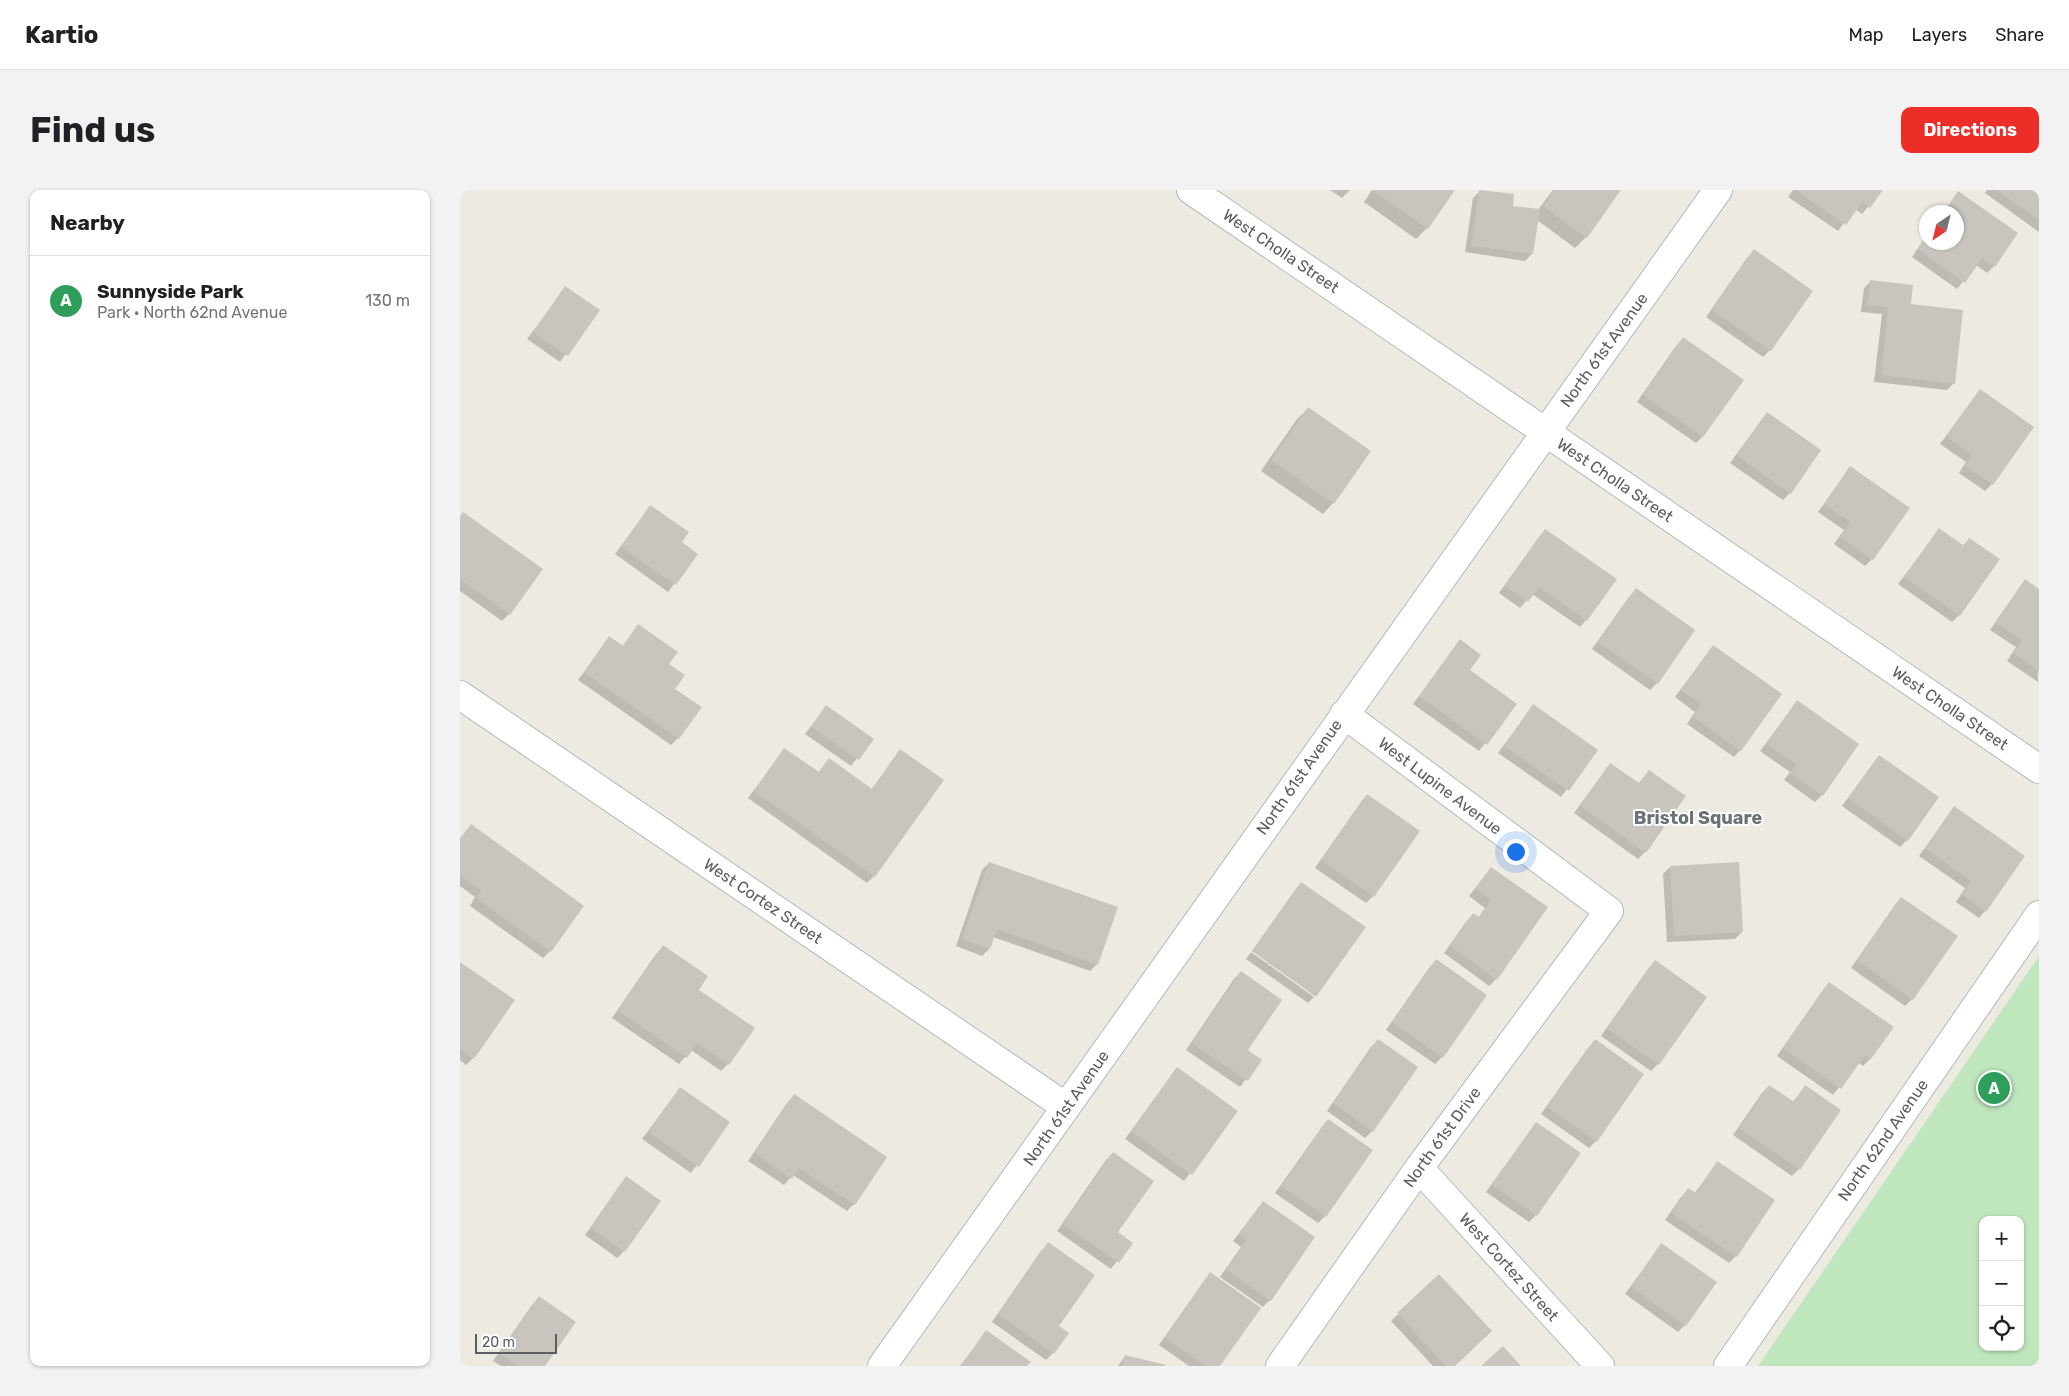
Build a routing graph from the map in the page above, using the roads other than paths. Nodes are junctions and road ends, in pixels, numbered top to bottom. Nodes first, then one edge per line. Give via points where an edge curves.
1 (1191, 190) edge
2 (1718, 190) edge
3 (1545, 432) junction
4 (460, 695) edge
5 (1344, 714) junction
6 (2039, 769) edge
7 (1609, 911) joint
8 (2039, 915) edge
9 (1066, 1107) junction
10 (1419, 1168) junction
11 (882, 1366) edge
12 (1280, 1366) edge
13 (1600, 1366) edge
14 (1728, 1366) edge

1 - 3 street, West Cholla Street
2 - 3 street, North 61st Avenue
3 - 5 street, North 61st Avenue
3 - 6 street, West Cholla Street
4 - 9 street, West Cortez Street
5 - 7 street, West Lupine Avenue
5 - 9 street, North 61st Avenue
7 - 10 street, North 61st Drive
8 - 14 street, North 62nd Avenue
9 - 11 street, North 61st Avenue
10 - 12 street, North 61st Drive
10 - 13 street, West Cortez Street

